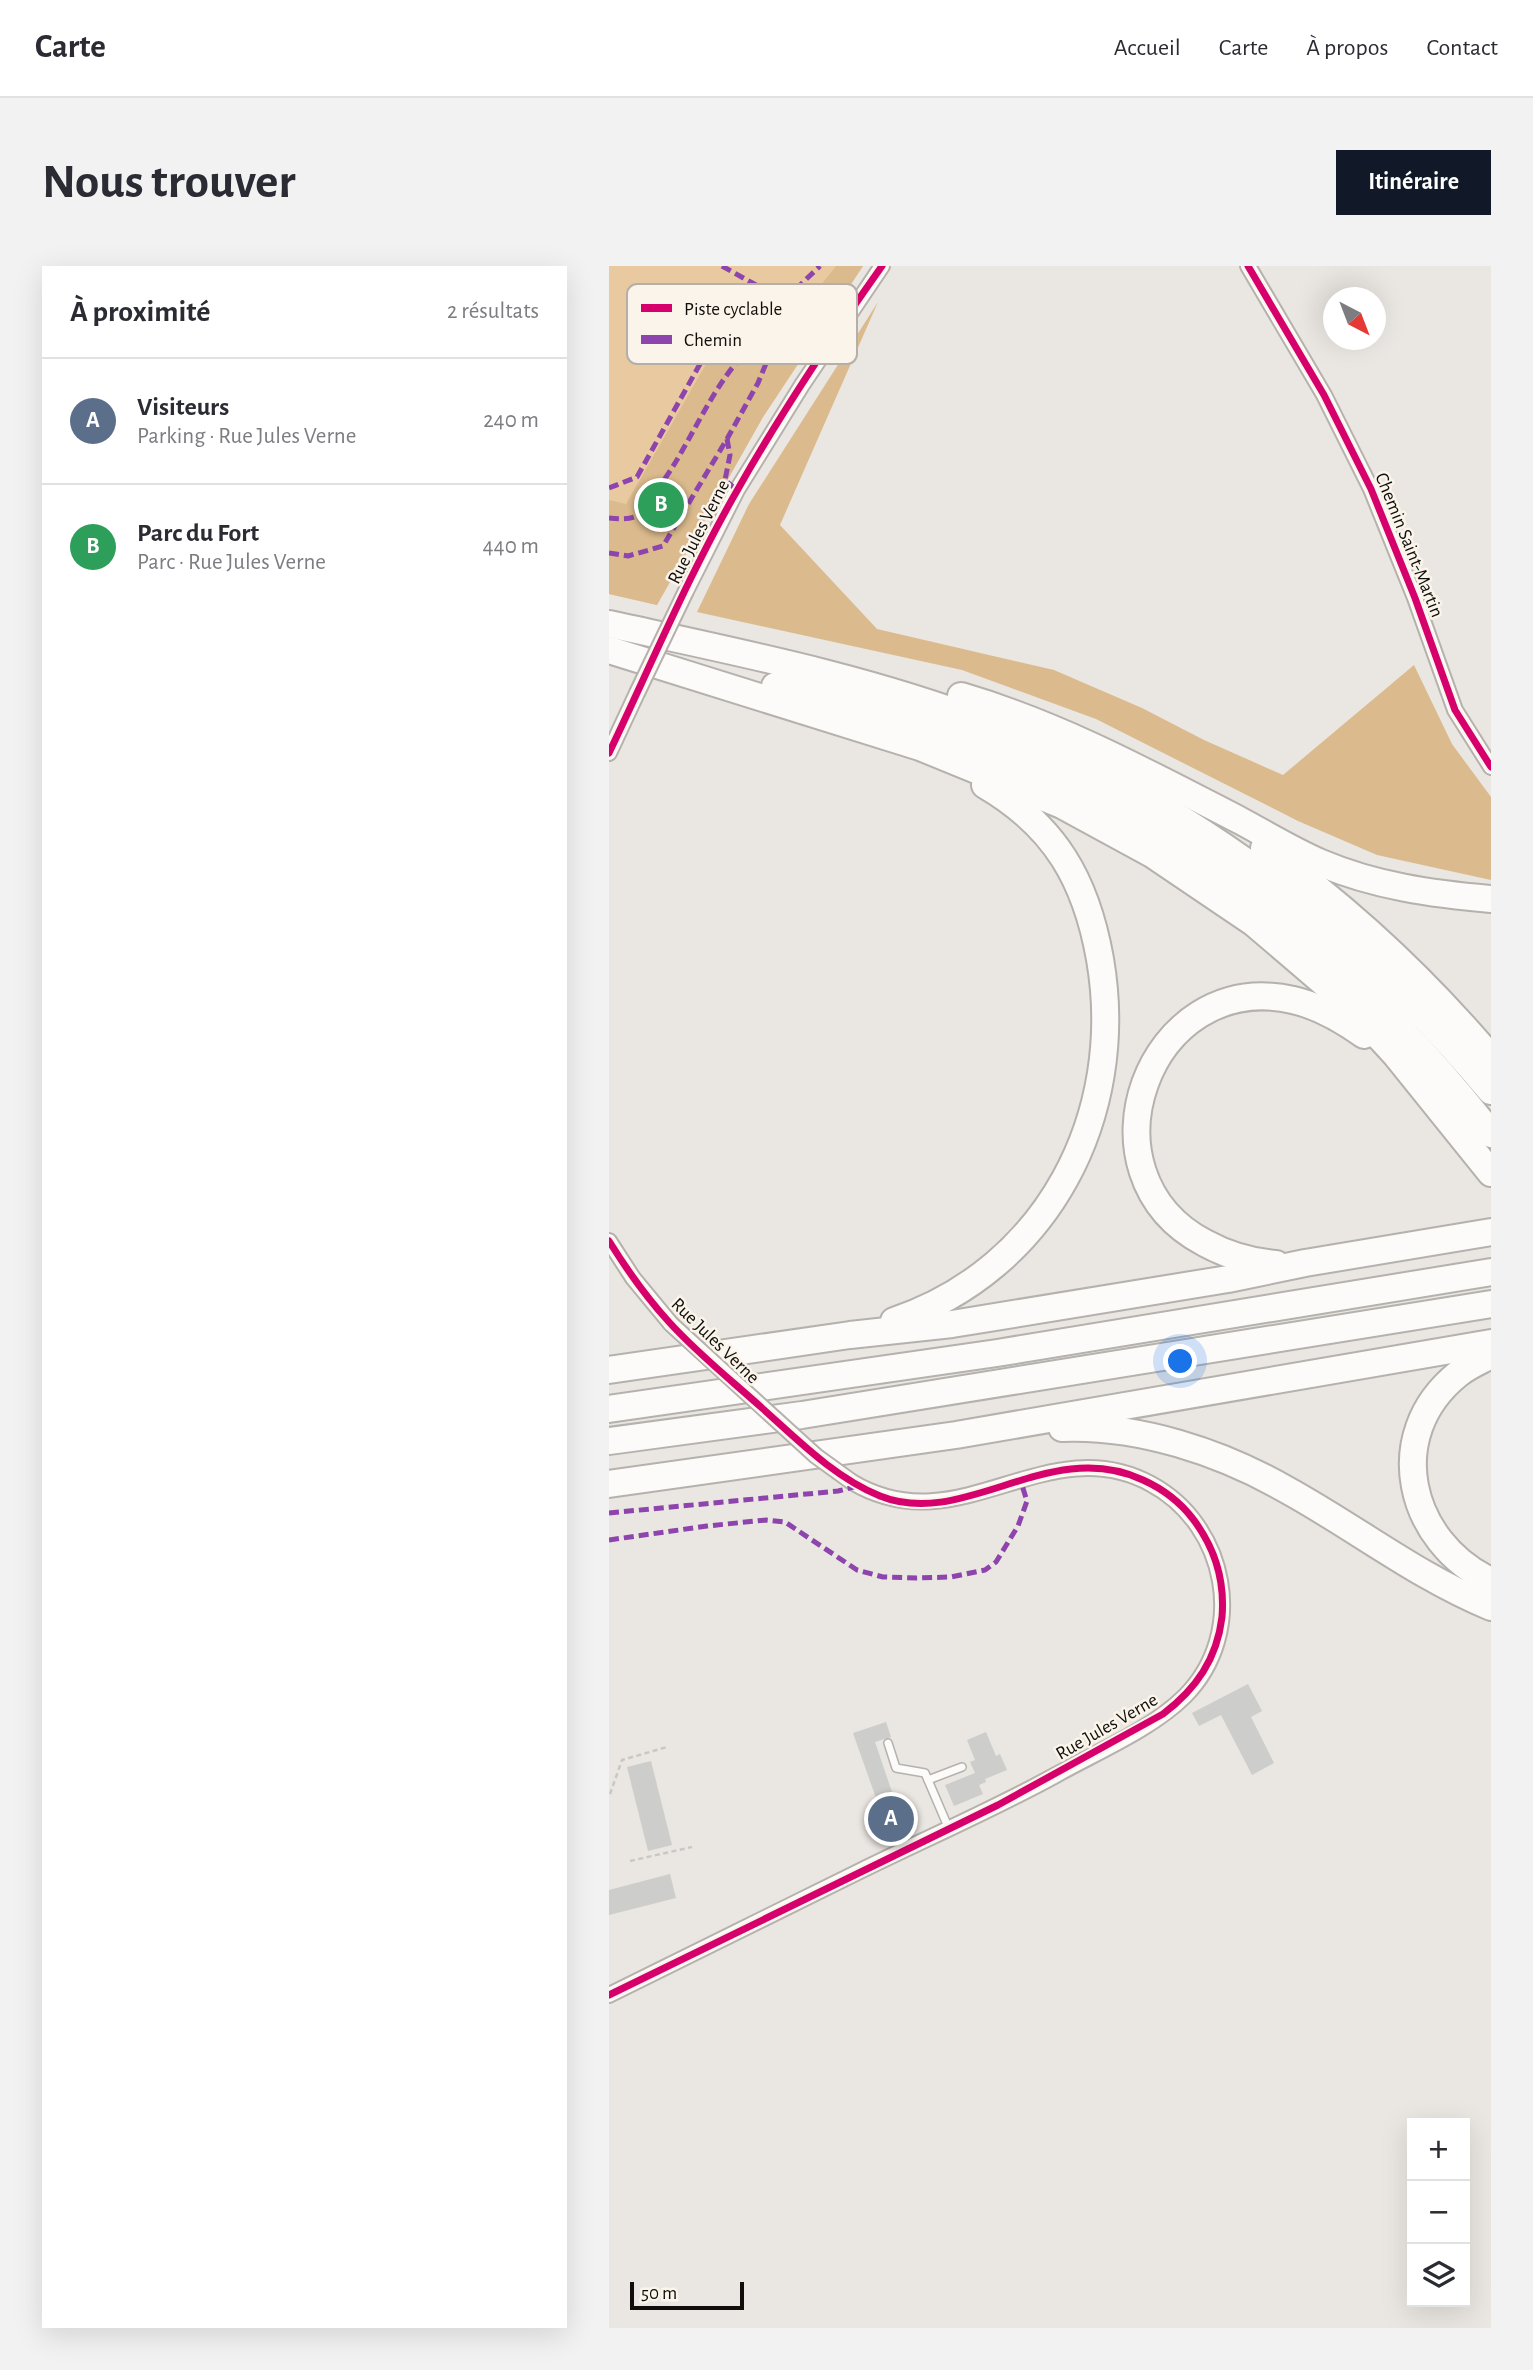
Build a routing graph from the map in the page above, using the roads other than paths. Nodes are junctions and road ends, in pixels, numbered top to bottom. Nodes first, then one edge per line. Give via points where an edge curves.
1 (883, 266) edge
2 (1248, 266) edge
3 (857, 304) edge
4 (816, 364) edge
5 (609, 624) edge
6 (705, 645) junction
7 (609, 649) edge
8 (920, 747) junction
9 (609, 753) edge
10 (1129, 764) junction
11 (1491, 766) edge
12 (1491, 899) edge
13 (1491, 1058) edge
14 (1417, 1081) junction
15 (1491, 1091) edge
16 (1491, 1134) edge
17 (1491, 1173) edge
18 (1491, 1232) edge
19 (609, 1241) edge
20 (1305, 1263) junction
21 (1491, 1272) edge
22 (1491, 1304) edge
23 (850, 1335) junction
24 (1491, 1343) edge
25 (1491, 1356) edge
26 (609, 1370) edge
27 (609, 1409) edge
28 (956, 1435) junction
29 (609, 1441) edge
30 (609, 1484) edge
31 (1491, 1581) edge
32 (1491, 1607) edge
33 (888, 1743) dead end
34 (962, 1767) dead end
35 (928, 1780) junction
36 (949, 1829) junction
37 (609, 1995) edge

1 - 3 street, Rue Jules Verne, bridge
2 - 11 street, Chemin Saint-Martin via 1324,395 1371,489 1455,710
4 - 9 street, Rue Jules Verne, bridge via 737,490
5 - 6 highway
6 - 10 highway via 922,685 1052,727
6 - 15 highway via 873,686 986,723 1146,799 1243,858 1336,931 1420,1010
7 - 8 highway
7 - 16 highway via 807,694 919,726 1030,767 1135,820 1233,882 1325,955 1409,1036
8 - 14 highway via 1062,806 1182,872 1318,976 1377,1033
8 - 23 highway via 1023,811 1046,832 1067,862 1084,896 1099,951 1106,1019 1104,1060 1080,1150 1058,1193 1020,1241 982,1276 941,1301
10 - 12 highway via 1322,863 1391,885
10 - 13 highway via 1218,817 1321,891 1421,981
14 - 17 highway
14 - 20 highway via 1351,1026 1322,1010 1278,998 1234,1000 1200,1015 1167,1042 1153,1062 1137,1110 1136,1141 1144,1174 1163,1208 1187,1232 1227,1254 1262,1263
18 - 20 highway
19 - 36 street, Rue Jules Verne, bridge via 671,1324 816,1457 852,1482 884,1497 916,1503 945,1501 1059,1470 1121,1472 1181,1504 1207,1539 1223,1602 1217,1644 1204,1672 1185,1696 1143,1727
20 - 23 highway via 952,1324
21 - 27 highway via 997,1353
22 - 29 highway
23 - 26 highway
24 - 28 highway
25 - 31 highway via 1459,1373 1436,1398 1420,1428 1413,1473 1420,1507 1438,1540 1465,1567
28 - 30 highway
28 - 32 highway via 1092,1428 1203,1452 1285,1488 1428,1577
33 - 35 lane via 896,1768 925,1773
34 - 35 lane
35 - 36 lane
36 - 37 street, Rue Jules Verne

